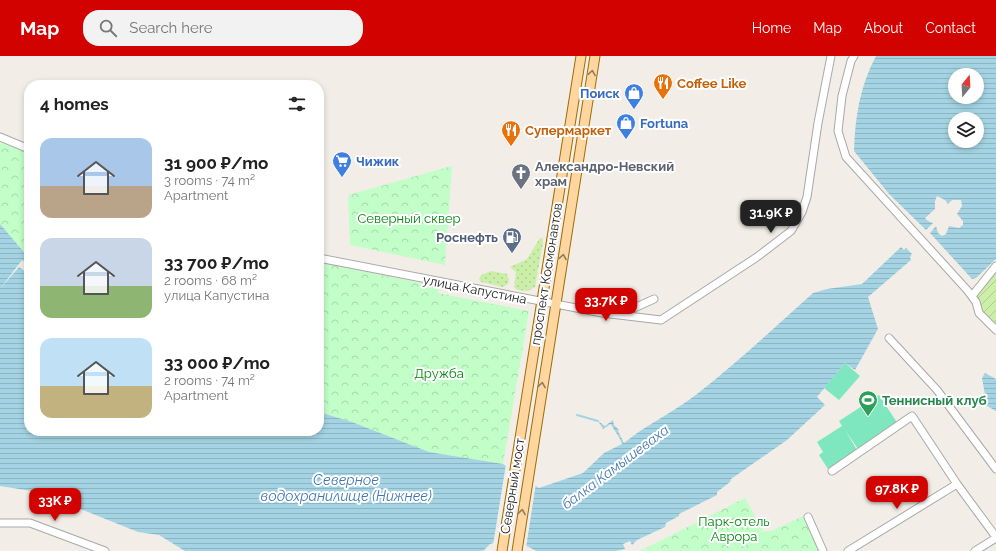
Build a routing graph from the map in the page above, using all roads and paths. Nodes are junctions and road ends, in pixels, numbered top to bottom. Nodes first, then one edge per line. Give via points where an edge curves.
1 (581, 56) edge
2 (595, 56) edge
3 (831, 56) edge
4 (854, 56) edge
5 (0, 137) edge
6 (24, 147) edge
7 (324, 259) edge
8 (996, 266) edge
9 (972, 296) junction
10 (654, 299) dead end
11 (542, 302) junction
12 (555, 305) junction
13 (602, 313) junction
14 (996, 330) edge
15 (889, 338) dead end
16 (522, 421) joint
17 (536, 424) joint
18 (996, 469) edge
19 (832, 471) dead end
20 (957, 484) junction
21 (808, 517) dead end
22 (0, 522) edge
23 (996, 537) edge
24 (105, 551) edge
25 (502, 551) edge
26 (516, 551) edge
27 (823, 551) edge
28 (848, 551) edge
29 (975, 551) edge

1 - 11 main road, проспект Космонавтов
12 -> 2 main road, проспект Космонавтов
3 - 13 street via 807,197 791,231 757,257 661,320
4 - 9 street via 842,96 838,131 846,157
5 - 6 street
7 - 11 street, улица Капустина
8 - 9 street
9 - 14 street via 979,313
10 - 13 street, улица Капустина via 632,309
11 - 12 street, улица Капустина
11 - 16 main road, проспект Космонавтов
12 - 13 street, улица Капустина
17 -> 12 main road, проспект Космонавтов
15 - 18 street via 937,390
16 - 25 main road, Северный мост
26 -> 17 main road, Северный мост
19 - 20 street via 912,416
20 - 23 street
20 - 28 street
21 - 27 street
22 - 24 street via 30,523
23 - 29 street

